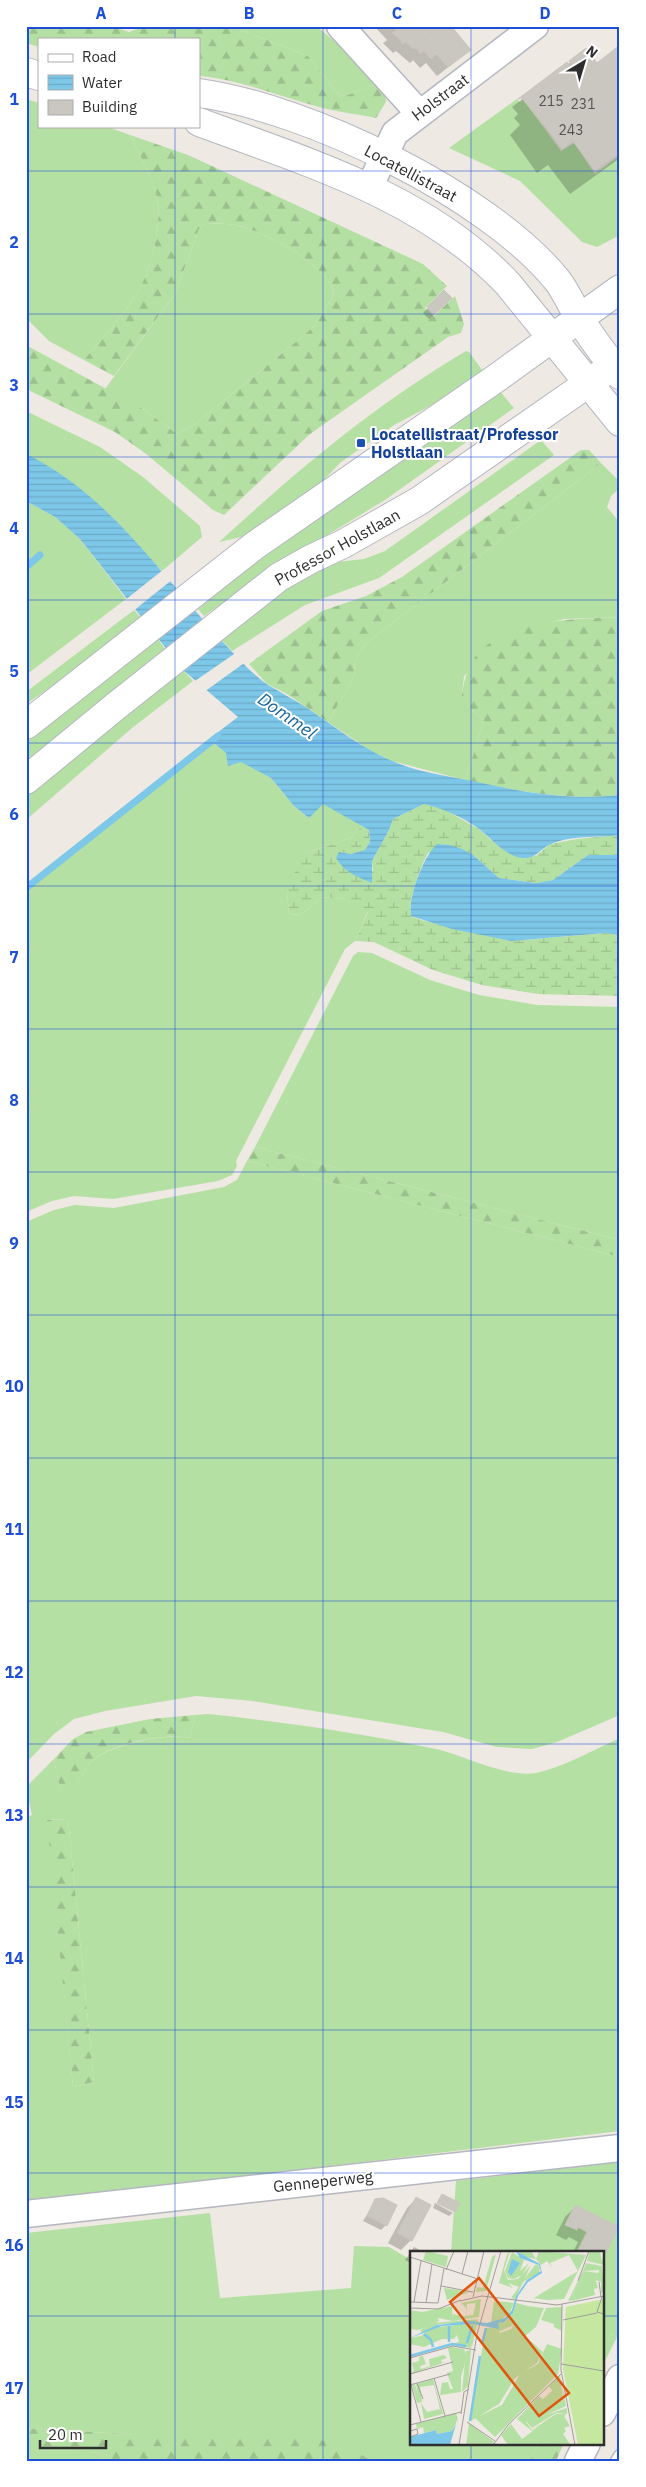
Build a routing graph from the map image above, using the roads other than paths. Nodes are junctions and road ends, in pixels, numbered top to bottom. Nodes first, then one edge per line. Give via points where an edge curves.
1 (340, 26) edge
2 (535, 26) edge
3 (26, 72) edge
4 (38, 76) edge
5 (200, 93) edge
6 (419, 113) junction
7 (200, 122) edge
8 (383, 156) junction
9 (369, 188) junction
10 (620, 289) edge
11 (580, 318) junction
12 (552, 339) junction
13 (617, 367) edge
14 (587, 382) junction
15 (620, 422) edge
16 (26, 724) edge
17 (26, 780) edge
18 (620, 2148) edge
19 (26, 2214) edge
20 (620, 2378) edge
21 (604, 2409) edge
22 (586, 2444) edge
23 (620, 2456) edge
24 (578, 2461) edge
25 (617, 2461) edge

1 - 6 street
2 - 6 street, Holstraat
3 - 4 main road
5 - 8 main road, Locatellistraat via 250,103
6 - 8 street, Holstraat via 395,133
7 - 9 main road, Locatellistraat
8 - 9 street, Holstraat
8 - 11 main road, Locatellistraat via 474,206 508,230 557,280
9 - 12 main road, Locatellistraat via 453,234 516,292
10 - 11 main road
11 - 12 main road
11 - 13 main road, Locatellistraat
12 - 14 main road, Locatellistraat
12 - 16 main road via 254,546
13 - 14 main road, Professor Holstlaan
14 - 15 main road, Locatellistraat
14 - 17 main road, Professor Holstlaan via 419,501 279,577
18 - 19 street, Genneperweg
20 - 21 street
22 - 24 street
23 - 25 lane

